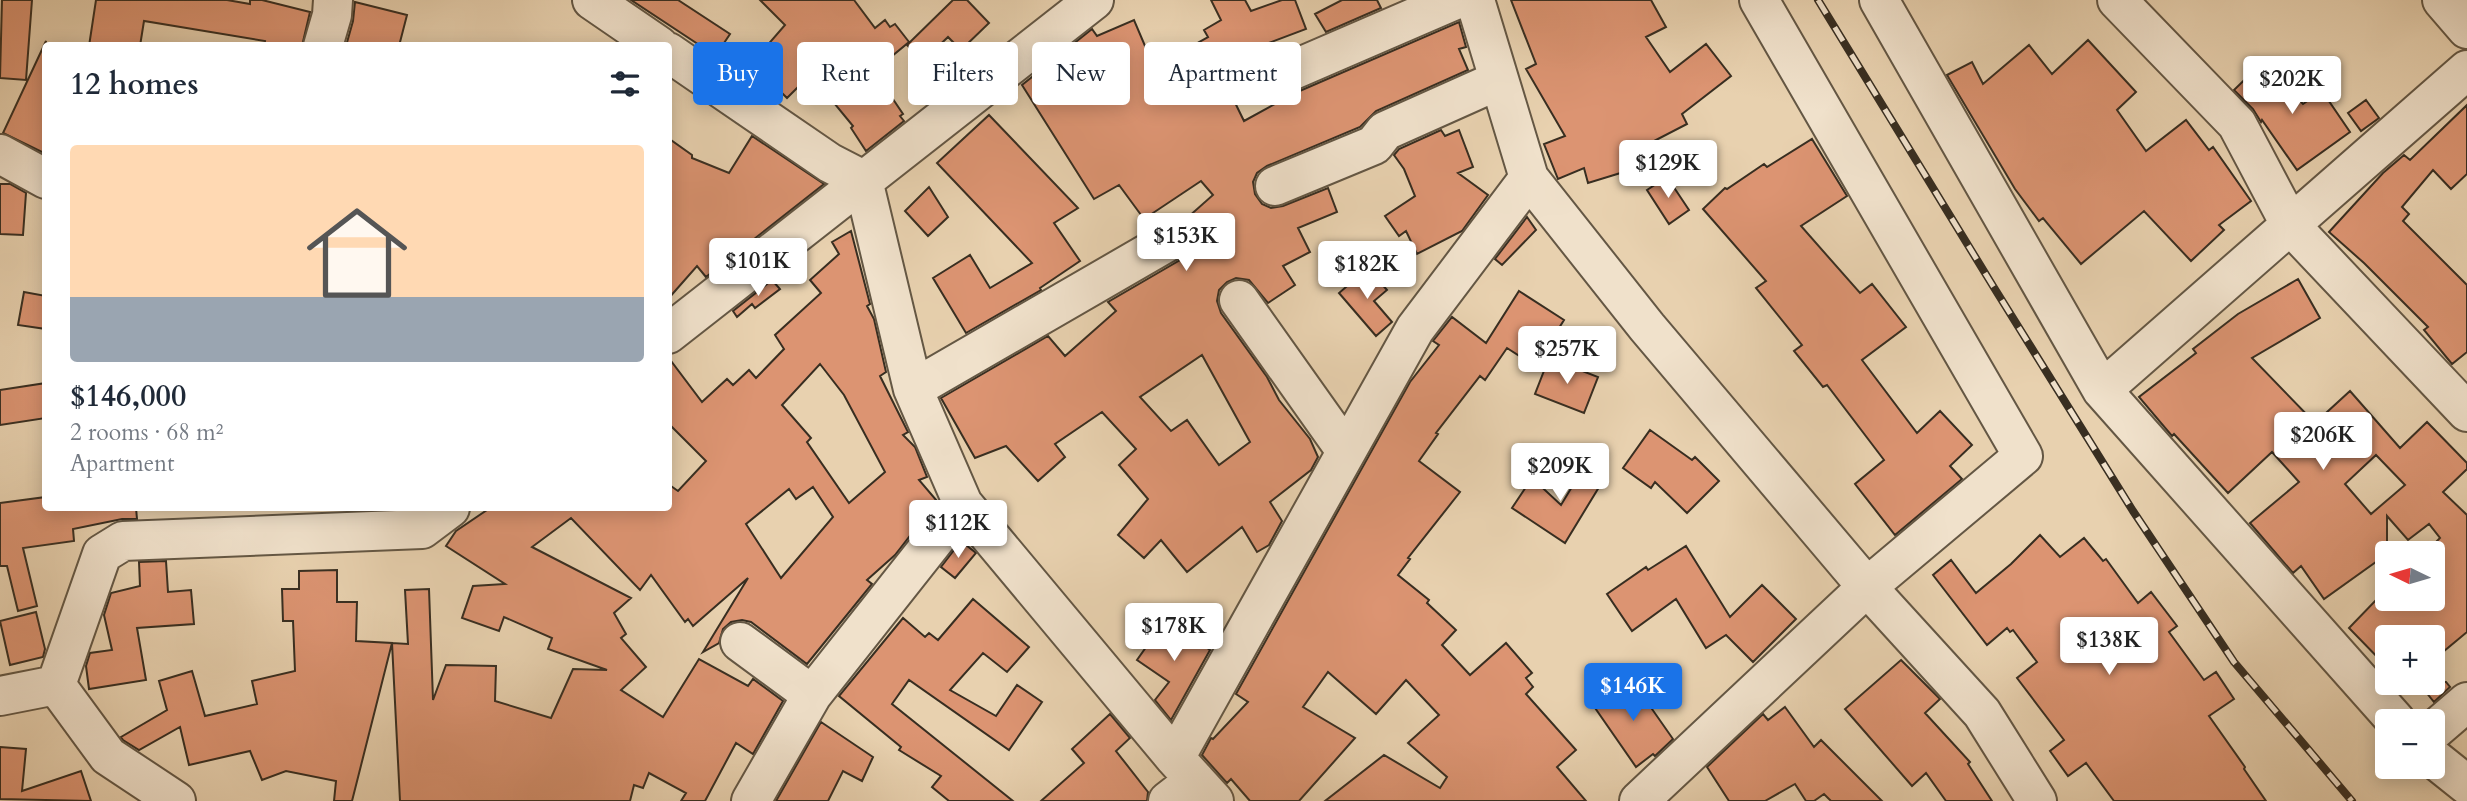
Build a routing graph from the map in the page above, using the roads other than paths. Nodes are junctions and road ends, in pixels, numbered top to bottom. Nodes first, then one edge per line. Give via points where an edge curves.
1 (332, 0) edge
2 (1094, 0) edge
3 (1455, 0) edge
4 (1475, 0) edge
5 (1759, 0) edge
6 (1879, 0) edge
7 (2117, 0) edge
8 (2441, 0) edge
9 (603, 20) edge
10 (2467, 29) edge
11 (324, 42) edge
12 (650, 42) edge
13 (672, 55) edge
14 (1301, 67) edge
15 (2467, 69) edge
16 (1499, 80) junction
17 (0, 154) edge
18 (42, 176) edge
19 (1529, 178) junction
20 (863, 180) junction
21 (1275, 186) dead end
22 (2291, 226) junction
23 (1176, 237) dead end
24 (1239, 300) dead end
25 (672, 331) edge
26 (913, 389) junction
27 (2102, 390) junction
28 (2467, 412) edge
29 (1346, 451) junction
30 (963, 504) junction
31 (446, 511) edge
32 (1867, 587) junction
33 (740, 642) dead end
34 (56, 685) junction
35 (812, 695) junction
36 (0, 696) edge
37 (2467, 702) edge
38 (2385, 709) edge
39 (2445, 721) edge
40 (2445, 767) edge
41 (1188, 785) edge
42 (2467, 785) edge
43 (176, 801) edge
44 (751, 801) edge
45 (1639, 801) edge
46 (2038, 801) edge

1 - 11 street
2 - 20 street
3 - 14 street
4 - 16 street
5 - 32 street via 2023,456
6 - 27 street
7 - 22 street via 2237,124
8 - 10 street
9 - 12 street
13 - 20 street via 830,163
15 - 22 street
16 - 19 street
16 - 21 street via 1385,131 1374,145
17 - 18 street
19 - 29 street via 1415,328
19 - 32 street via 1647,327
20 - 25 street
20 - 26 street
22 - 27 street
22 - 28 street
23 - 26 street
24 - 29 street
26 - 30 street
27 - 38 street
29 - 41 street
30 - 35 street
30 - 41 street
31 - 34 street via 422,529 124,541 103,554
32 - 45 street
32 - 46 street via 1982,713
33 - 35 street
34 - 36 street
34 - 43 street via 108,756
35 - 44 street
37 - 39 street
40 - 42 street

